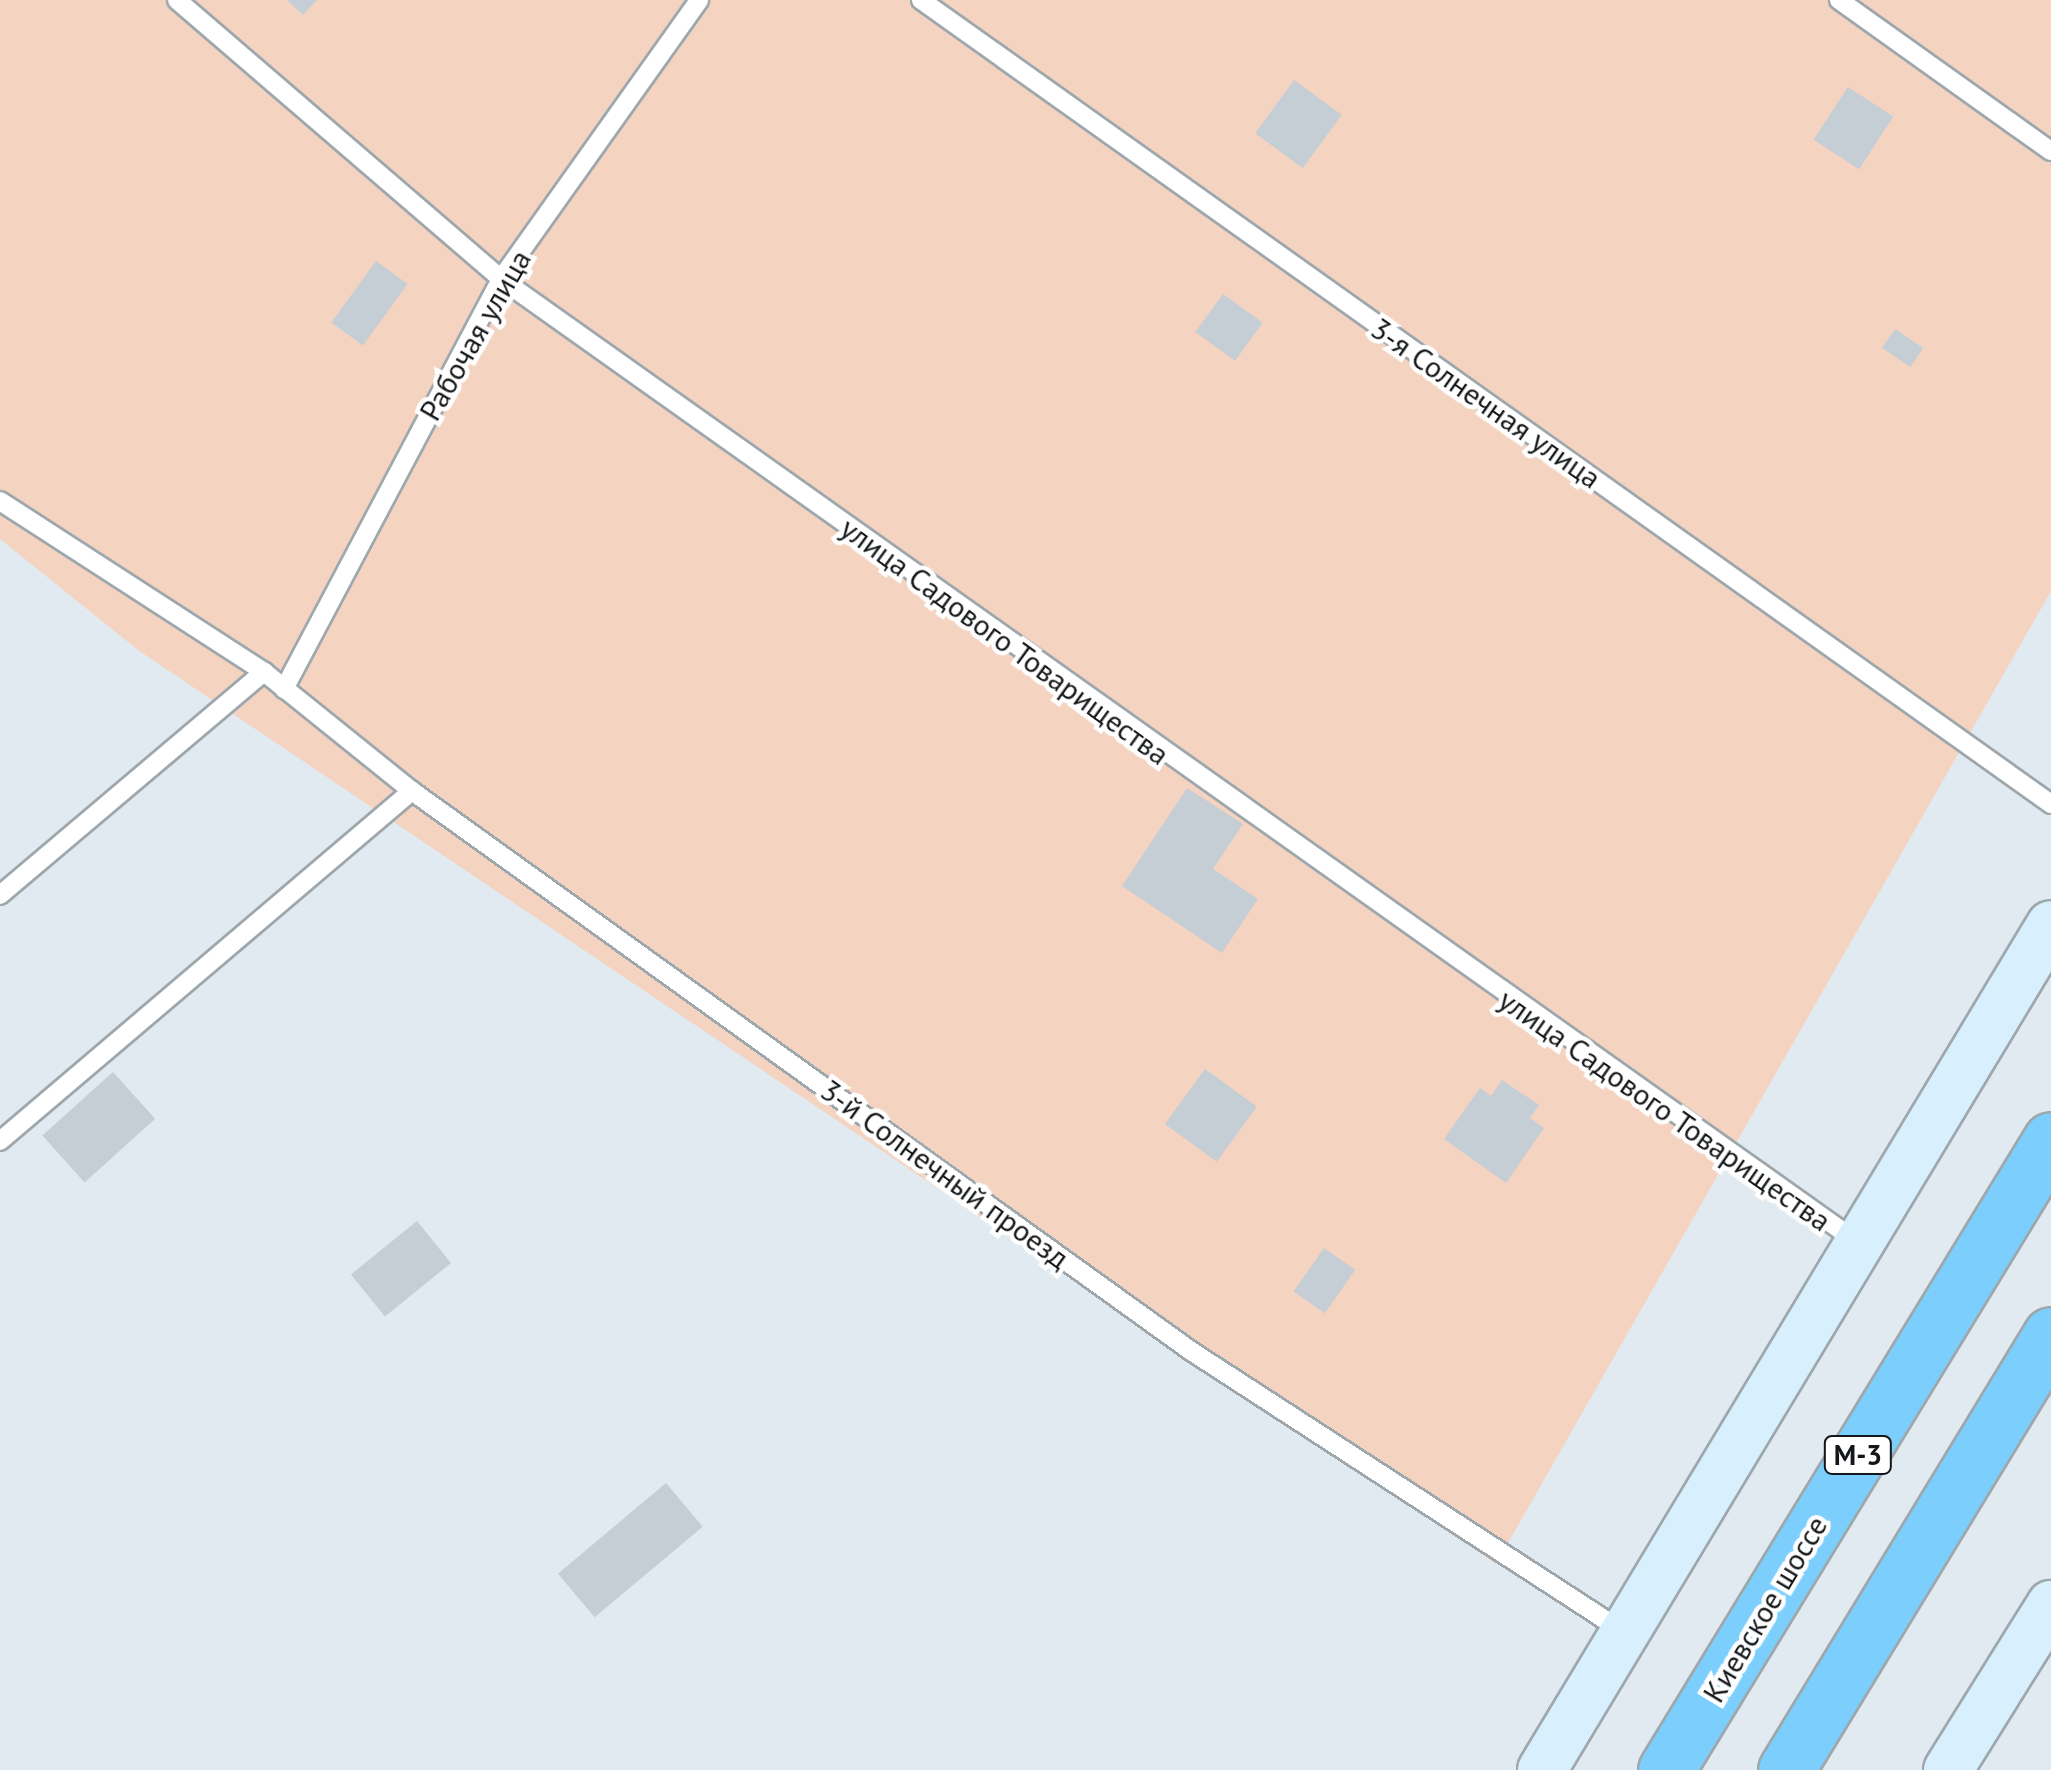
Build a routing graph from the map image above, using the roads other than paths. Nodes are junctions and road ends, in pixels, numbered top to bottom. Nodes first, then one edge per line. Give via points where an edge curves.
1 (178, 0) edge
2 (698, 0) edge
3 (921, 0) edge
4 (1839, 0) edge
5 (2051, 151) edge
6 (501, 280) junction
7 (0, 500) edge
8 (264, 672) junction
9 (284, 690) junction
10 (412, 790) junction
11 (2051, 804) edge
12 (0, 895) edge
13 (2051, 925) edge
14 (2051, 1140) edge
15 (0, 1141) edge
16 (1861, 1244) junction
17 (2051, 1334) edge
18 (2051, 1606) edge
19 (1625, 1632) junction
20 (1542, 1770) edge
21 (1666, 1770) edge
22 (1786, 1770) edge
23 (1948, 1770) edge

1 - 6 lane, улица Садового Товарищества
2 - 6 lane, Рабочая улица
3 - 11 lane, 3-я Солнечная улица
4 - 5 lane
6 - 9 lane, Рабочая улица
6 - 16 lane, улица Садового Товарищества
7 - 8 lane, 3-й Солнечный проезд
8 - 9 lane, 3-й Солнечный проезд
8 - 12 lane
9 - 10 lane, 3-й Солнечный проезд
10 - 15 lane
10 - 19 lane, 3-й Солнечный проезд via 1191,1351
13 - 16 main road
14 - 21 highway, Киевское шоссе / М-3
16 - 19 main road
17 - 22 highway
18 - 23 main road
19 - 20 main road

